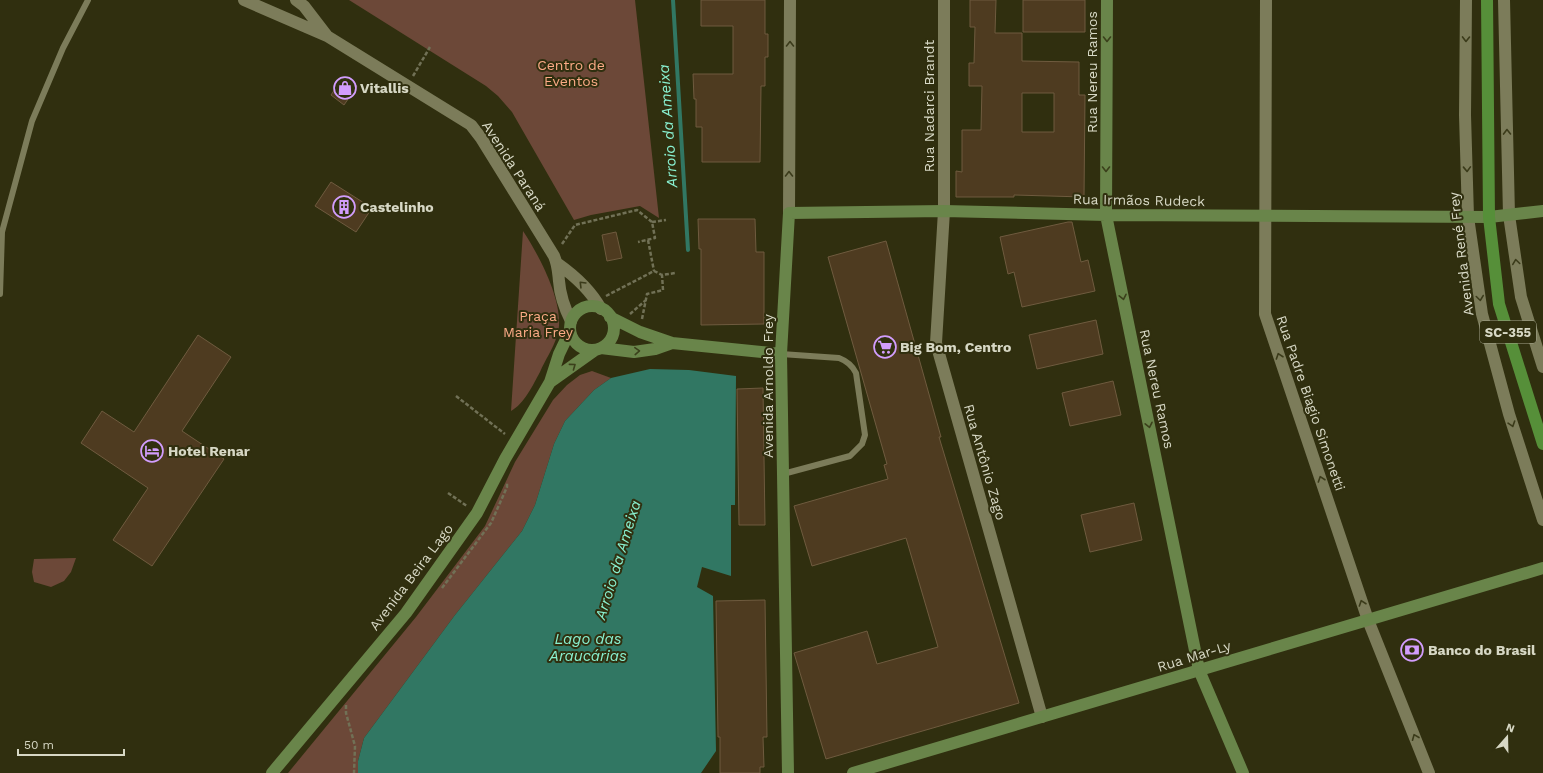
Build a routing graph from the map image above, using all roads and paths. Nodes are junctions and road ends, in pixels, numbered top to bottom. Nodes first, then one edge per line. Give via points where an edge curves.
1 (88, 0) edge
2 (244, 0) edge
3 (295, 0) edge
4 (790, 0) edge
5 (944, 0) edge
6 (1107, 0) edge
7 (1266, 0) edge
8 (1466, 0) edge
9 (1488, 0) edge
10 (1504, 0) edge
11 (286, 19) junction
12 (327, 36) junction
13 (430, 47) dead end
14 (408, 86) junction
15 (944, 211) junction
16 (1543, 211) edge
17 (789, 213) junction
18 (1106, 215) junction
19 (1509, 215) junction
20 (1265, 216) junction
21 (1468, 217) junction
22 (1489, 217) junction
23 (666, 220) dead end
24 (652, 222) junction
25 (648, 240) junction
26 (638, 242) dead end
27 (556, 260) junction
28 (654, 271) junction
29 (676, 273) dead end
30 (662, 275) junction
31 (0, 294) edge
32 (646, 300) junction
33 (603, 309) junction
34 (621, 322) junction
35 (571, 326) junction
36 (640, 332) junction
37 (672, 343) junction
38 (598, 349) junction
39 (781, 354) junction
40 (1543, 367) edge
41 (550, 382) junction
42 (456, 396) dead end
43 (515, 442) junction
44 (1543, 444) edge
45 (783, 474) junction
46 (448, 493) dead end
47 (477, 513) junction
48 (1543, 520) edge
49 (1543, 568) edge
50 (1368, 620) junction
51 (1199, 670) junction
52 (1042, 717) junction
53 (272, 773) edge
54 (788, 773) edge
55 (853, 773) edge
56 (1243, 773) edge
57 (1429, 773) edge

1 - 31 lane via 63,48 32,121 2,232
2 - 11 street, Avenida Paraná
3 - 11 street
3 - 12 street, Avenida Paraná via 304,6
17 -> 4 street, Avenida Arnoldo Frey
5 - 15 street, Rua Nadarci Brandt
6 -> 18 street, Rua Nereu Ramos
7 - 20 street, Rua Padre Biagio Simonetti
8 -> 21 street, Avenida René Frey via 1465,116
9 - 22 main road, SC-355
19 -> 10 street
11 - 12 street, Avenida Paraná
12 - 14 street, Avenida Paraná
13 - 14 path
14 - 27 street, Avenida Paraná via 471,125
15 - 17 street, Rua Irmãos Rudeck
15 - 18 street, Rua Irmãos Rudeck
15 - 52 street, Rua Antônio Zago via 936,343
16 - 19 street, Rua Irmãos Rudeck
17 - 39 street, Avenida Arnoldo Frey
18 - 20 street, Rua Irmãos Rudeck
18 -> 51 street, Rua Nereu Ramos
19 - 22 street, Rua Irmãos Rudeck
40 -> 19 street via 1521,297
20 - 21 street, Rua Irmãos Rudeck
50 -> 20 street, Rua Padre Biagio Simonetti via 1265,314
21 - 22 street, Rua Irmãos Rudeck
21 -> 48 street, Avenida René Frey via 1482,314 1509,414
22 - 44 main road, SC-355 via 1499,304
23 - 24 path
24 - 25 path via 655,238
24 - 27 path via 636,210 575,225
25 - 26 path
25 - 28 path
33 -> 27 street, Avenida Paraná
27 - 35 street, Avenida Paraná via 562,298
28 - 30 path
28 - 33 path via 633,283
29 - 30 path
30 - 32 path via 663,290 647,294
32 - 34 path
32 - 36 path
33 - 34 street, Avenida Paraná
33 - 35 street, Avenida Paraná via 583,308 575,314
33 - 38 street via 614,328 610,340
34 - 36 street, Avenida Paraná
35 - 38 street, Avenida Paraná via 574,341 578,345
35 - 41 street, Avenida Beira Lago
36 - 37 street, Avenida Paraná
38 -> 37 street, Avenida Paraná via 634,352
37 - 39 street, Avenida Paraná
41 -> 38 street, Avenida Beira Lago
39 - 45 street, Avenida Arnoldo Frey
39 - 45 lane via 839,358 853,367 865,435 862,444 850,456
41 - 43 street, Avenida Beira Lago
42 - 43 path
43 - 47 street, Avenida Beira Lago
45 - 54 street, Avenida Arnoldo Frey
46 - 47 path
47 - 53 street, Avenida Beira Lago via 406,612
49 - 50 street, Rua Mar-Ly
50 - 51 street, Rua Mar-Ly
57 -> 50 street, Rua Padre Biagio Simonetti
51 - 52 street, Rua Mar-Ly
51 - 56 street, Rua Nereu Ramos
52 - 55 street, Rua Mar-Ly

